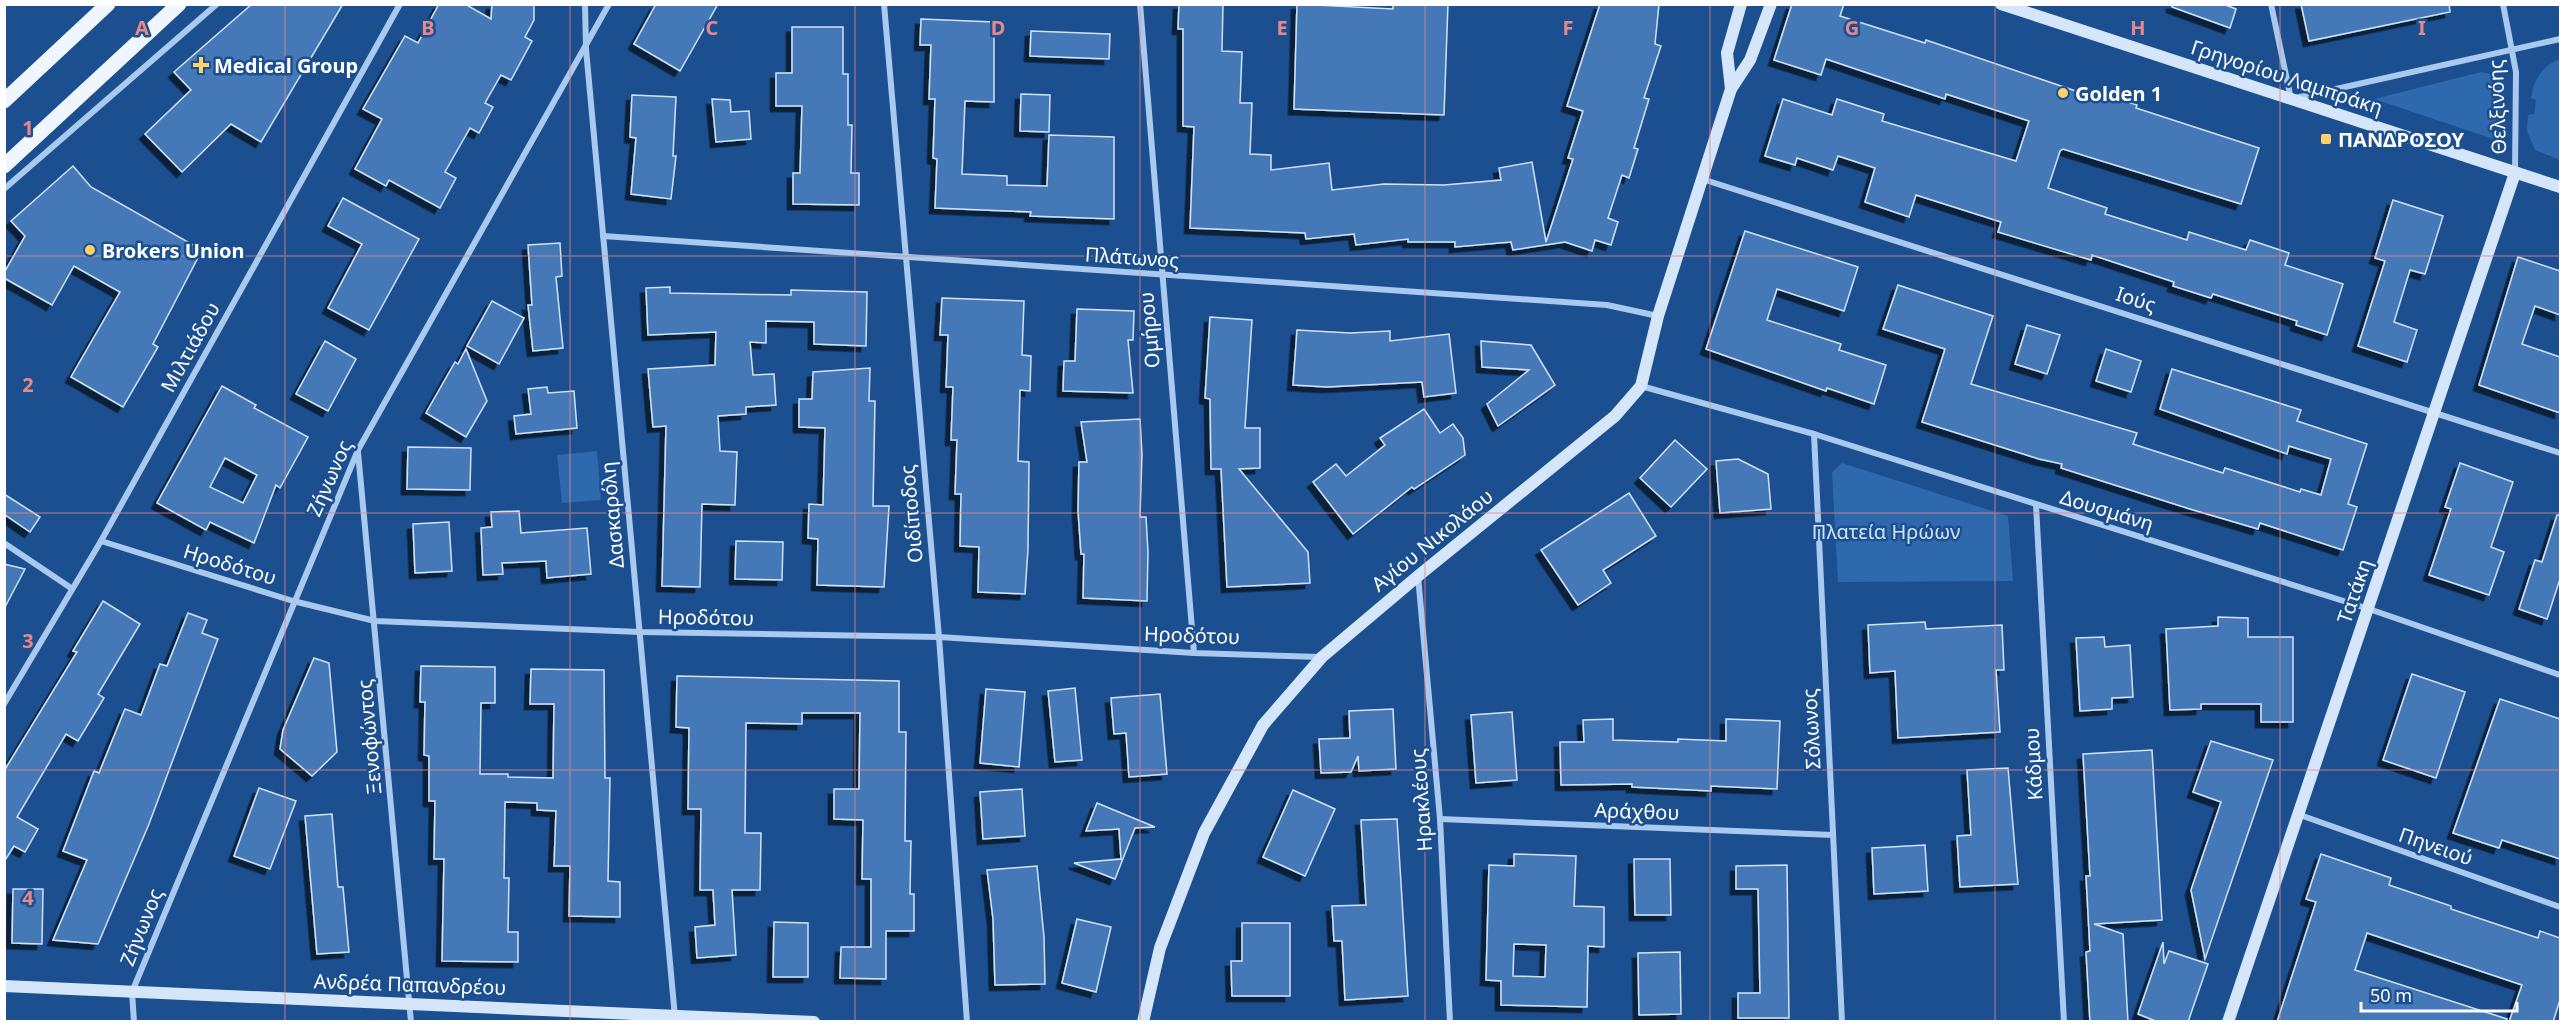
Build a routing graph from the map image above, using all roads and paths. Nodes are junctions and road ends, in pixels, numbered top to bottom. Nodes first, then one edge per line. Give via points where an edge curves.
1 (108, 4) edge
2 (179, 4) edge
3 (217, 4) edge
4 (400, 4) edge
5 (585, 4) edge
6 (609, 4) edge
7 (884, 4) edge
8 (1140, 4) edge
9 (1742, 4) edge
10 (1772, 4) edge
11 (2001, 4) edge
12 (2271, 4) edge
13 (2503, 4) edge
14 (2560, 39) edge
15 (586, 49) junction
16 (2512, 49) junction
17 (1731, 89) junction
18 (2290, 99) junction
19 (4, 101) edge
20 (4, 166) edge
21 (2515, 173) junction
22 (1701, 179) junction
23 (2560, 188) edge
24 (4, 189) edge
25 (603, 236) junction
26 (905, 258) junction
27 (1161, 276) junction
28 (1658, 316) junction
29 (1641, 386) junction
30 (2435, 411) junction
31 (1814, 434) junction
32 (358, 450) junction
33 (2560, 453) edge
34 (2036, 505) junction
35 (101, 541) junction
36 (4, 543) edge
37 (1418, 576) junction
38 (71, 588) junction
39 (293, 601) junction
40 (2369, 609) junction
41 (375, 621) junction
42 (640, 632) junction
43 (939, 637) junction
44 (1194, 653) junction
45 (1322, 657) junction
46 (2560, 675) edge
47 (4, 704) edge
48 (2300, 816) junction
49 (1440, 819) junction
50 (1833, 835) junction
51 (2560, 907) edge
52 (4, 986) edge
53 (132, 992) junction
54 (410, 1004) junction
55 (675, 1018) edge
56 (134, 1022) edge
57 (411, 1022) edge
58 (814, 1022) edge
59 (967, 1022) edge
60 (1143, 1022) edge
61 (1450, 1022) edge
62 (1842, 1022) edge
63 (2064, 1022) edge
64 (2228, 1022) edge

1 - 19 main road
2 - 20 main road
3 - 24 street
4 - 35 street, Μιλτιάδου
5 - 15 street, Δασκαρόλη
6 - 15 street, Ζήνωνος
7 - 26 street, Οιδίποδος
8 - 27 street, Ομήρου
9 - 17 street, Αγίου Νικολάου via 1727,52
10 - 17 street, Αγίου Νικολάου via 1750,60
11 - 18 street, Γρηγορίου Λαμπράκη
12 - 18 street
13 - 16 street, Θελξινόης
14 - 16 street
15 - 25 street, Δασκαρόλη
15 - 32 street, Ζήνωνος
16 - 18 street
16 - 21 street, Θελξινόης via 2517,105
17 - 22 street, Αγίου Νικολάου
18 - 21 street, Γρηγορίου Λαμπράκη
21 - 23 street, Γρηγορίου Λαμπράκη
21 - 30 street, Τατάκη
22 - 28 street, Αγίου Νικολάου
22 - 30 street, Ιούς
25 - 26 street, Πλάτωνος
25 - 42 street, Δασκαρόλη
26 - 27 street, Πλάτωνος
26 - 43 street, Οιδίποδος
27 - 28 street, Πλάτωνος via 1607,305
27 - 44 street, Ομήρου
28 - 29 street, Αγίου Νικολάου
29 - 31 street, Δουσμάνη
29 - 37 street, Αγίου Νικολάου via 1615,416
30 - 33 street, Ιούς
30 - 40 street, Τατάκη
31 - 34 street, Δουσμάνη
31 - 50 street, Σόλωνος
32 - 39 street, Ζήνωνος
32 - 41 street, Ξενοφώντος
34 - 40 street, Δουσμάνη
34 - 63 street, Κάδμου
35 - 38 street, Μιλτιάδου
35 - 39 street, Ηροδότου
36 - 38 street
37 - 45 street, Αγίου Νικολάου
37 - 49 street, Ηρακλέους
38 - 47 street, Μιλτιάδου
39 - 41 street, Ηροδότου
39 - 53 street, Ζήνωνος
40 - 46 street, Δουσμάνη
40 - 48 street, Τατάκη
41 - 42 street, Ηροδότου
41 - 54 street, Ξενοφώντος
42 - 43 street, Ηροδότου
42 - 55 street, Δασκαρόλη
43 - 44 street, Ηροδότου
43 - 59 street, Οιδίποδος
44 - 45 street, Ηροδότου
45 - 60 street, Αγίου Νικολάου via 1263,725 1204,833 1160,948
48 - 51 street, Πηνειού
48 - 64 street, Τατάκη
49 - 50 street, Αράχθου
49 - 61 street, Ηρακλέους
50 - 62 street, Σόλωνος
52 - 53 street, Ανδρέα Παπανδρέου
53 - 54 street, Ανδρέα Παπανδρέου
53 - 56 street
54 - 55 street, Ανδρέα Παπανδρέου
54 - 57 street, Ξενοφώντος
55 - 58 street, Ανδρέα Παπανδρέου

